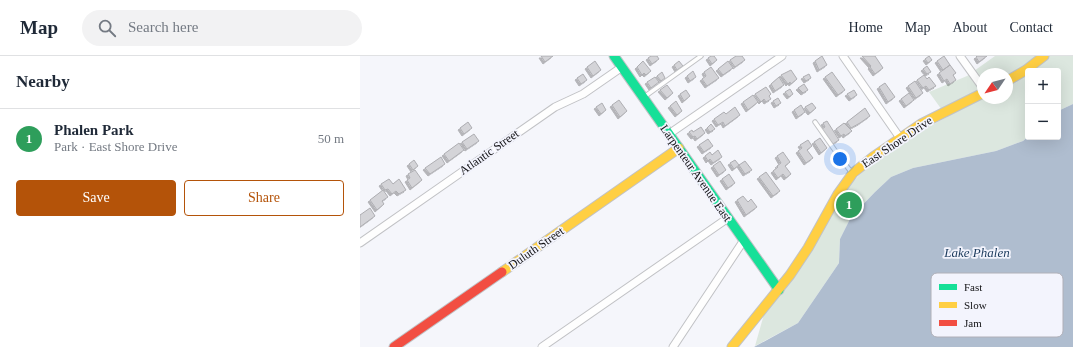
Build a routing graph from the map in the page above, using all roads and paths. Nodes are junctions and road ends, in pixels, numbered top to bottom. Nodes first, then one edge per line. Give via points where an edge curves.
1 (701, 56) edge
2 (782, 56) edge
3 (843, 56) edge
4 (960, 56) edge
5 (1044, 56) edge
6 (619, 60) edge
7 (1013, 78) edge
8 (977, 80) edge
9 (977, 96) edge
10 (643, 97) junction
11 (815, 122) dead end
12 (669, 134) junction
13 (900, 138) junction
14 (679, 148) junction
15 (853, 174) junction
16 (728, 218) junction
17 (744, 240) junction
18 (360, 243) edge
19 (779, 290) junction
20 (394, 347) edge
21 (542, 347) edge
22 (673, 347) edge
23 (732, 347) edge

1 - 10 lane
2 - 12 street
3 - 13 street
4 - 8 street
5 - 7 street
6 - 10 street, Larpenteur Avenue East
6 - 18 street, Atlantic Street via 583,94 555,106
9 - 13 street, East Shore Drive via 930,119
10 - 12 street, Larpenteur Avenue East
11 - 15 lane
12 - 14 street, Larpenteur Avenue East
13 - 15 street, East Shore Drive via 864,163
14 - 16 street, Larpenteur Avenue East
14 - 20 street, Duluth Street
15 - 19 street, East Shore Drive
16 - 17 street, Larpenteur Avenue East
16 - 21 street
17 - 19 street, Larpenteur Avenue East
17 - 22 street
19 - 23 street, East Shore Drive

